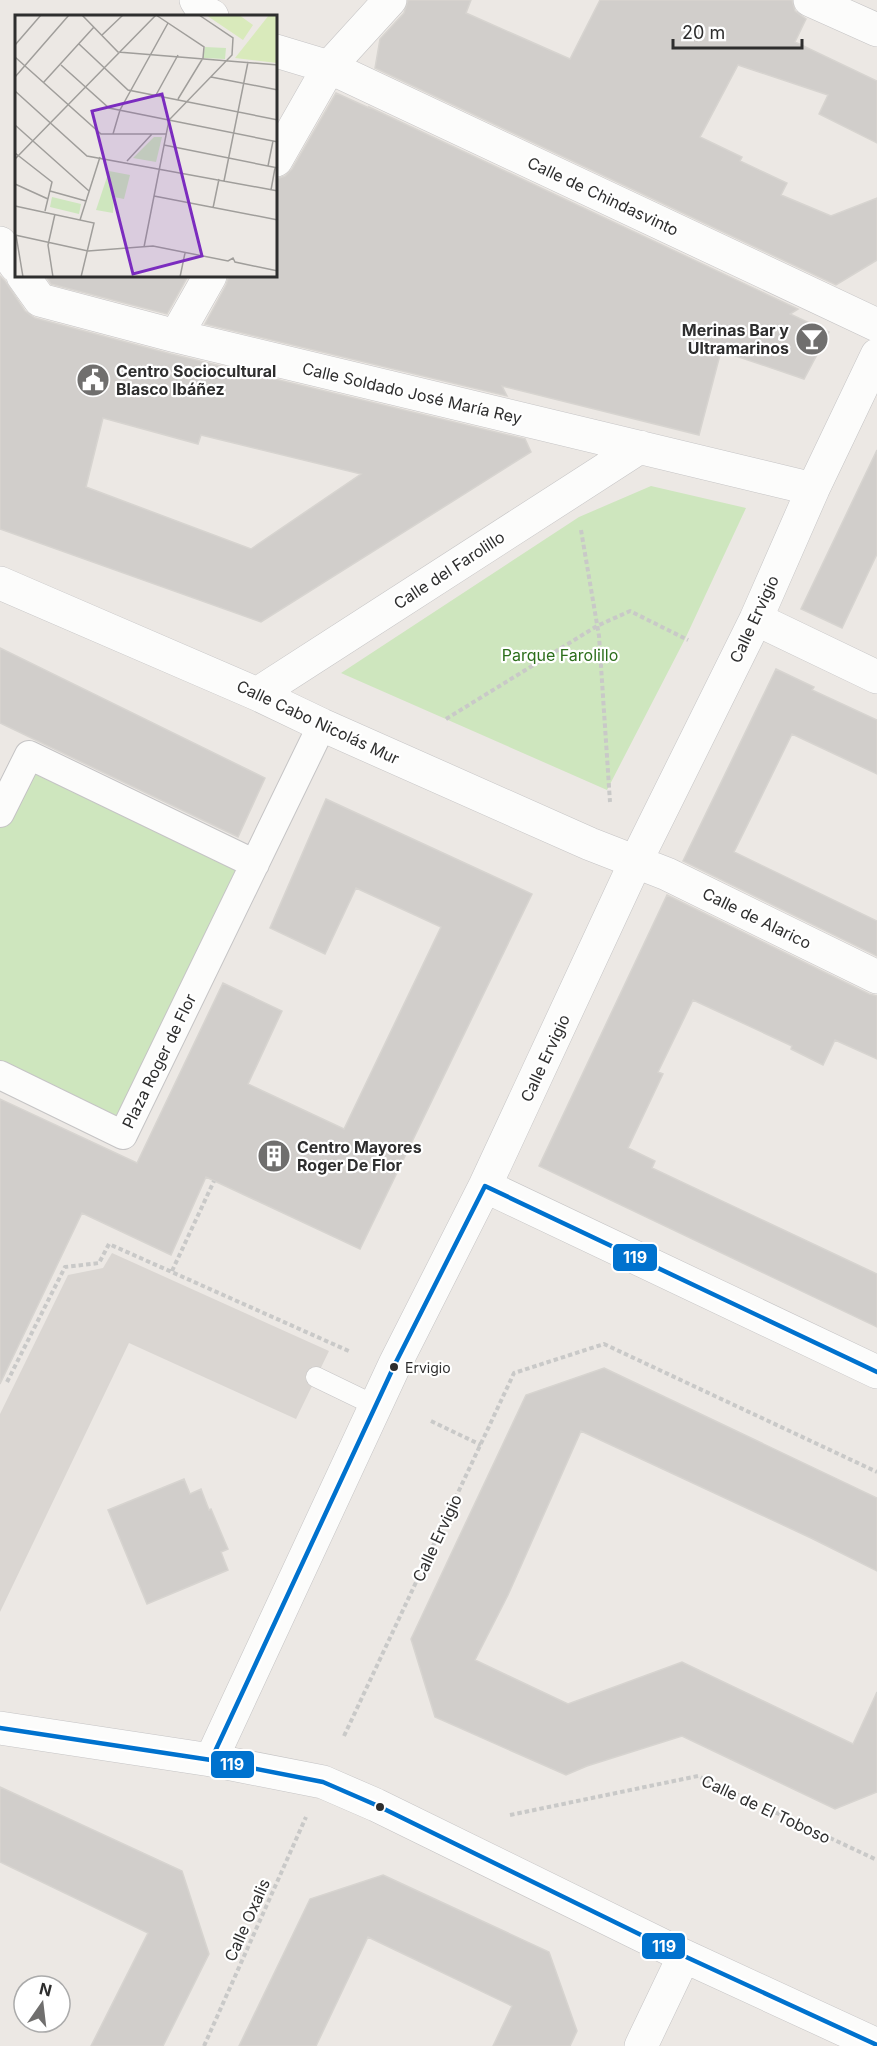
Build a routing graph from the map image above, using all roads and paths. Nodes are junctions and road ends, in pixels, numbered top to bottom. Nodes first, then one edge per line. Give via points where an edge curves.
1 (196, 0) edge
2 (390, 0) edge
3 (810, 0) edge
4 (210, 15) edge
5 (877, 30) edge
6 (278, 52) edge
7 (329, 67) junction
8 (278, 156) edge
9 (0, 243) edge
10 (15, 265) edge
11 (24, 278) edge
12 (209, 278) edge
13 (877, 324) edge
14 (176, 336) junction
15 (877, 355) edge
16 (640, 447) junction
17 (813, 489) junction
18 (581, 528) dead end
19 (0, 583) edge
20 (756, 619) junction
21 (597, 626) junction
22 (688, 640) dead end
23 (877, 677) edge
24 (257, 694) junction
25 (446, 719) dead end
26 (322, 725) junction
27 (610, 802) dead end
28 (0, 813) edge
29 (636, 861) junction
30 (255, 864) junction
31 (877, 977) edge
32 (0, 1075) edge
33 (214, 1181) dead end
34 (485, 1186) junction
35 (172, 1271) junction
36 (351, 1352) dead end
37 (877, 1372) edge
38 (316, 1377) dead end
39 (7, 1382) dead end
40 (376, 1406) junction
41 (430, 1421) dead end
42 (481, 1444) junction
43 (877, 1472) edge
44 (0, 1728) edge
45 (344, 1736) dead end
46 (211, 1760) junction
47 (308, 1814) dead end
48 (510, 1815) dead end
49 (877, 1860) edge
50 (684, 1956) junction
51 (877, 2044) edge
52 (204, 2046) edge
53 (641, 2046) edge

1 - 4 street
2 - 7 street
3 - 5 street
6 - 7 street, Calle de Chindasvinto
7 - 8 street
7 - 13 street, Calle de Chindasvinto
9 - 10 street
11 - 14 street, Calle Soldado José María Rey via 40,300
12 - 14 street
14 - 16 street, Calle Soldado José María Rey
15 - 17 street, Calle Ervigio
16 - 17 street, Calle Soldado José María Rey
16 - 24 street, Calle del Farolillo
17 - 20 street, Calle Ervigio
18 - 21 path
19 - 24 street, Calle Cabo Nicolás Mur
20 - 23 street
20 - 29 street, Calle Ervigio
21 - 22 path via 630,612
21 - 25 path
21 - 27 path
24 - 26 street, Calle Cabo Nicolás Mur
26 - 29 street, Calle Cabo Nicolás Mur
26 - 30 street, Plaza Roger de Flor
28 - 30 street via 28,755
29 - 31 street, Calle de Alarico
29 - 34 street, Calle Ervigio
30 - 32 street, Plaza Roger de Flor via 123,1135
33 - 35 path
34 - 37 street
34 - 40 street, Calle Ervigio
35 - 36 path
35 - 39 path via 109,1244 99,1263 65,1267
38 - 40 lane
40 - 46 street, Calle Ervigio
41 - 42 path
42 - 43 path, Calle Ervigio via 514,1373 604,1344
42 - 45 path, Calle Ervigio
44 - 46 street
46 - 50 street via 322,1782
47 - 52 path, Calle Oxalis
48 - 49 path, Calle de El Toboso via 698,1776
50 - 51 street
50 - 53 street

